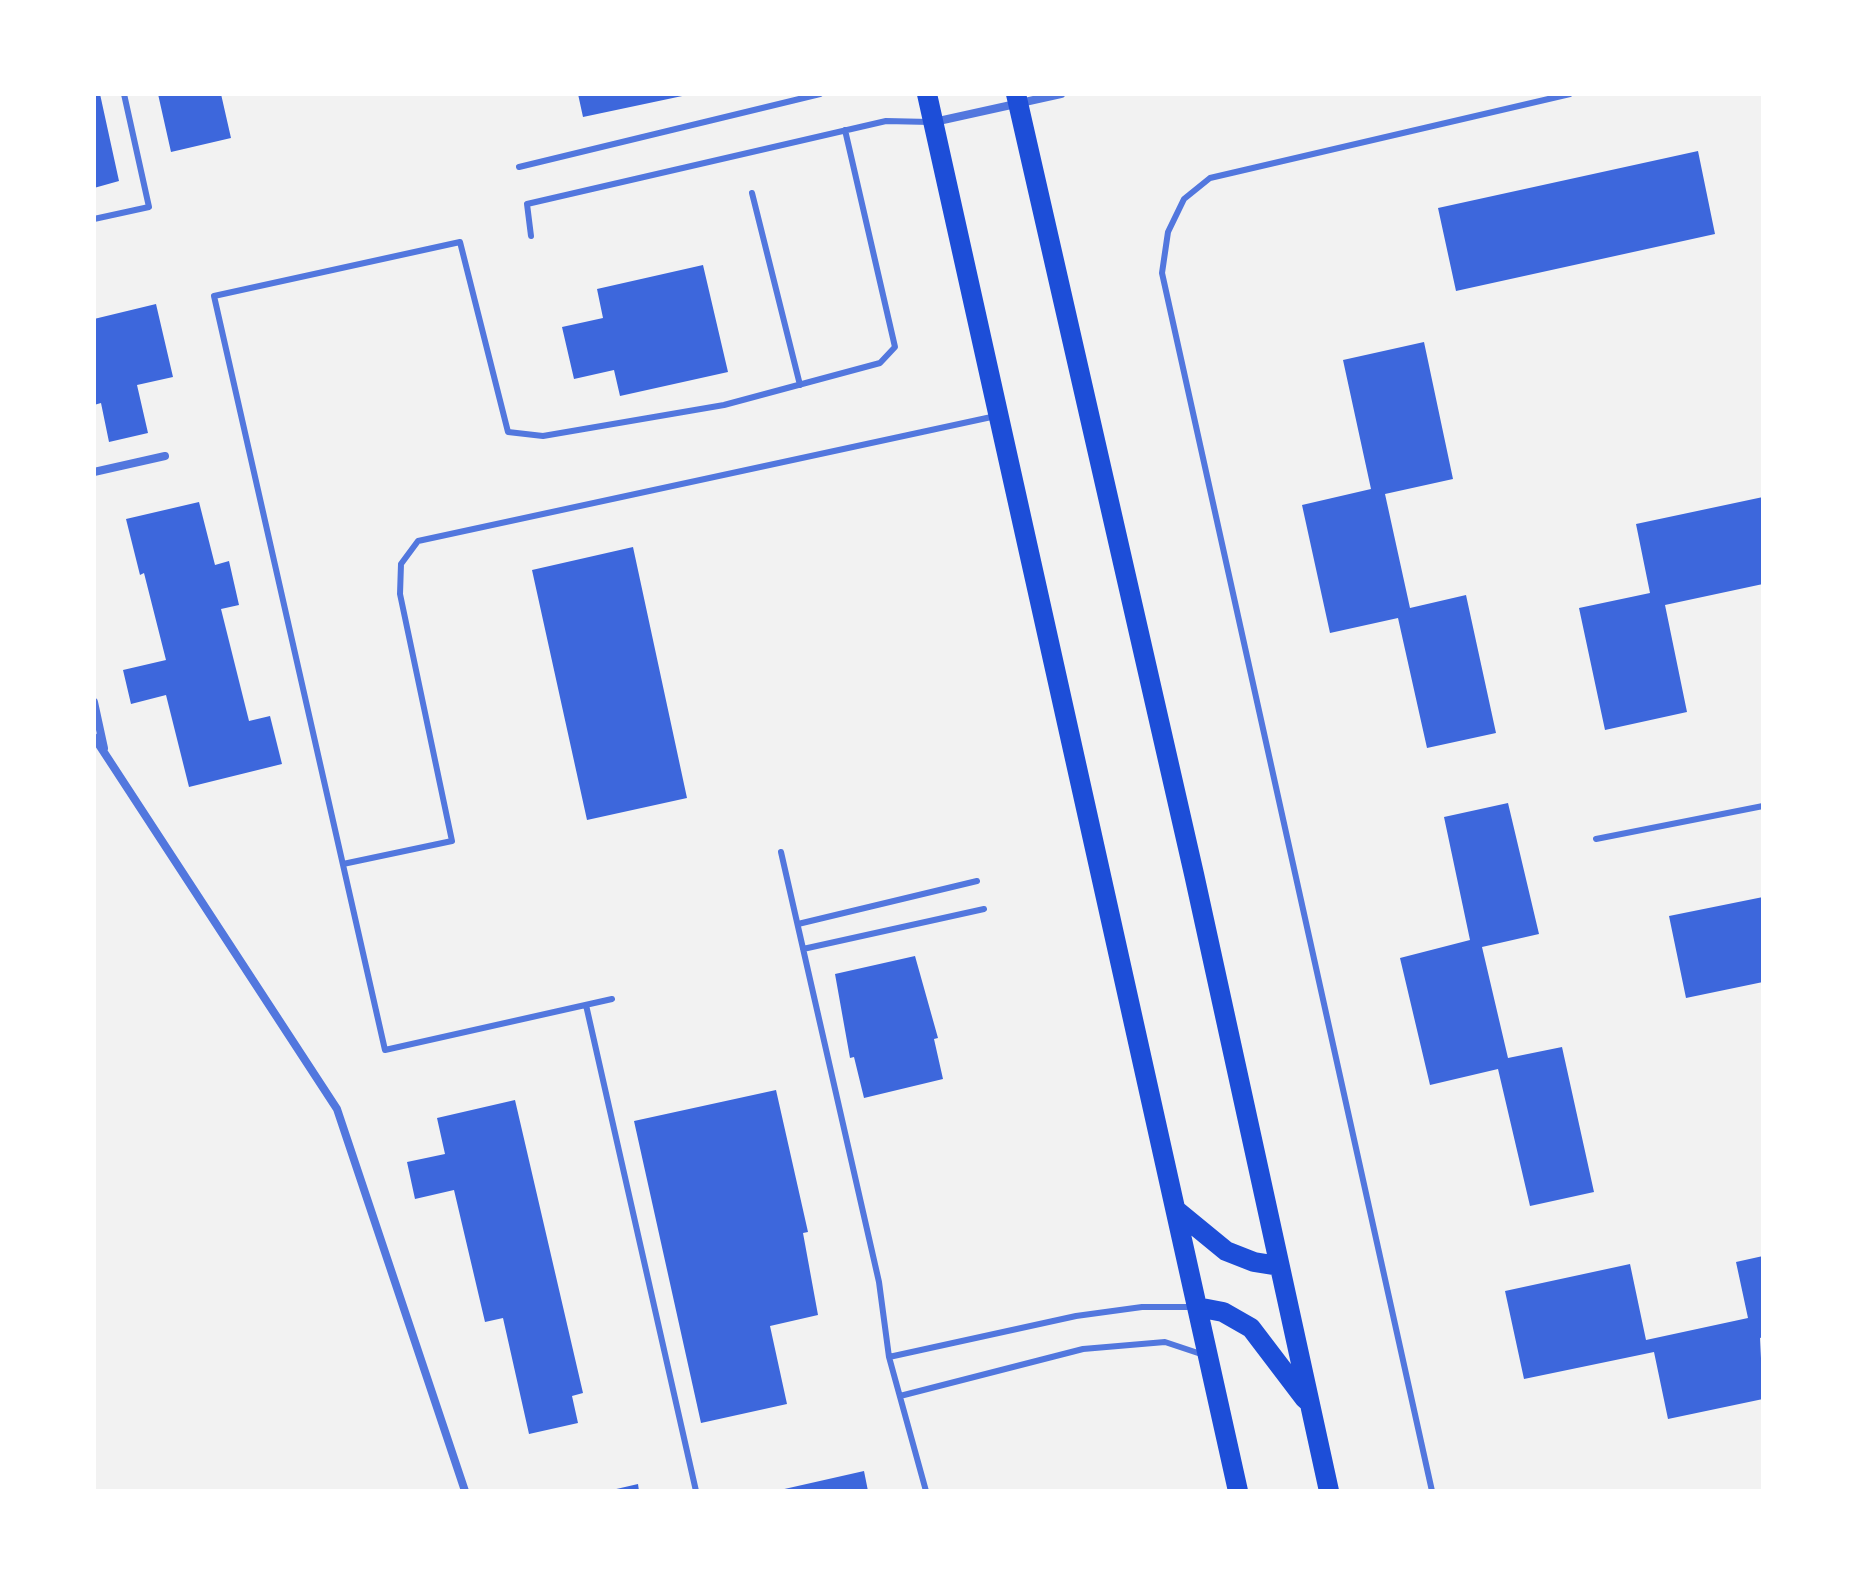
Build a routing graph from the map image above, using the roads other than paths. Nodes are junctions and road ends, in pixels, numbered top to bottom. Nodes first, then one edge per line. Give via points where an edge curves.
1 (124, 94) edge
2 (820, 94) edge
3 (927, 94) edge
4 (1061, 94) edge
5 (1570, 94) edge
6 (796, 97) edge
7 (1017, 99) edge
8 (934, 122) junction
9 (845, 130) junction
10 (519, 167) dead end
11 (752, 193) dead end
12 (94, 219) edge
13 (531, 236) dead end
14 (800, 385) junction
15 (996, 416) junction
16 (165, 456) dead end
17 (94, 472) edge
18 (94, 702) edge
19 (94, 737) edge
20 (105, 753) junction
21 (1763, 806) edge
22 (1596, 839) dead end
23 (781, 852) dead end
24 (343, 864) junction
25 (977, 881) dead end
26 (984, 909) dead end
27 (798, 924) junction
28 (803, 949) junction
29 (612, 999) dead end
30 (586, 1005) junction
31 (1176, 1210) junction
32 (1279, 1266) junction
33 (1197, 1307) junction
34 (889, 1357) junction
35 (1209, 1357) junction
36 (900, 1396) junction
37 (1310, 1405) junction
38 (465, 1491) edge
39 (696, 1491) edge
40 (926, 1491) edge
41 (1238, 1491) edge
42 (1329, 1491) edge
43 (1432, 1491) edge

1 - 12 lane via 149,207
2 - 6 lane
3 - 8 main road
4 - 7 street
5 - 43 lane via 1210,178 1184,199 1168,232 1162,273
6 - 10 lane
7 - 8 street
7 - 32 main road
8 - 9 lane via 886,121
8 - 15 main road
9 - 13 lane via 527,204
9 - 14 lane via 895,347 880,363
11 - 14 lane
14 - 24 lane via 724,405 543,436 508,432 460,242 214,296
15 - 24 lane via 418,541 401,564 400,594 452,841
15 - 31 main road
16 - 17 street
18 - 20 street
19 - 20 street
20 - 38 street via 337,1109
21 - 22 lane
23 - 27 lane
24 - 30 lane via 385,1050
25 - 27 lane
26 - 28 lane
27 - 28 lane
28 - 34 lane via 879,1282
29 - 30 lane
30 - 39 lane
31 - 32 main road via 1226,1251
31 - 33 main road
32 - 37 main road
33 - 34 lane via 1142,1307 1076,1316
33 - 35 main road
33 - 37 main road via 1223,1312 1251,1328
34 - 36 lane
35 - 36 lane via 1165,1342 1083,1349
35 - 41 main road
36 - 40 lane
37 - 42 main road

